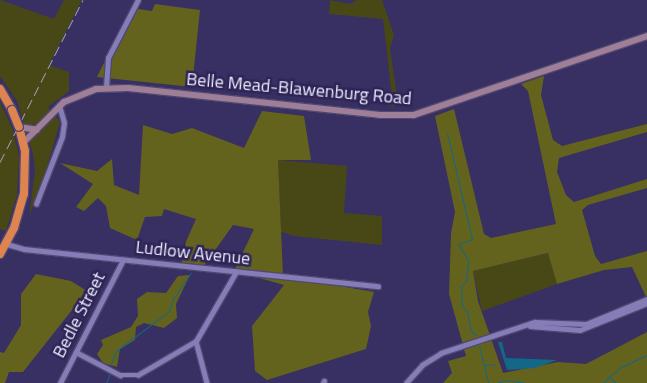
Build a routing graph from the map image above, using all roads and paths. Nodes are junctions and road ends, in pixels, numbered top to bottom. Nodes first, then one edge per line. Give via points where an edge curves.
1 (138, 0) edge
2 (647, 36) edge
3 (106, 88) junction
4 (0, 89) edge
5 (59, 106) junction
6 (19, 127) junction
7 (37, 130) junction
8 (26, 144) junction
9 (36, 204) dead end
10 (7, 244) junction
11 (0, 254) edge
12 (123, 260) junction
13 (236, 272) junction
14 (378, 286) dead end
15 (647, 299) edge
16 (647, 303) edge
17 (594, 323) junction
18 (196, 341) junction
19 (76, 352) junction
20 (60, 383) edge
21 (208, 383) edge
22 (406, 383) edge

1 - 3 street via 108,58
2 - 3 street, Belle Mead-Blawenburg Road via 414,116
3 - 5 street, Belle Mead-Blawenburg Road via 78,94
4 - 6 highway, bridge
5 - 7 street, Belle Mead-Blawenburg Road
5 - 9 street via 63,117 62,137
6 - 7 street
6 - 8 highway
7 - 8 street, Belle Mead-Blawenburg Road
8 - 10 highway via 22,204
10 - 11 highway
10 - 12 street, Ludlow Avenue
12 - 13 street, Ludlow Avenue
12 - 19 street, Bedle Street
13 - 14 street, Ludlow Avenue
13 - 18 street
15 - 17 street
16 - 17 street
17 - 22 street via 565,327 536,322 441,353 422,365
18 - 19 street via 133,376 120,375
18 - 21 street
19 - 20 street, Bedle Street

